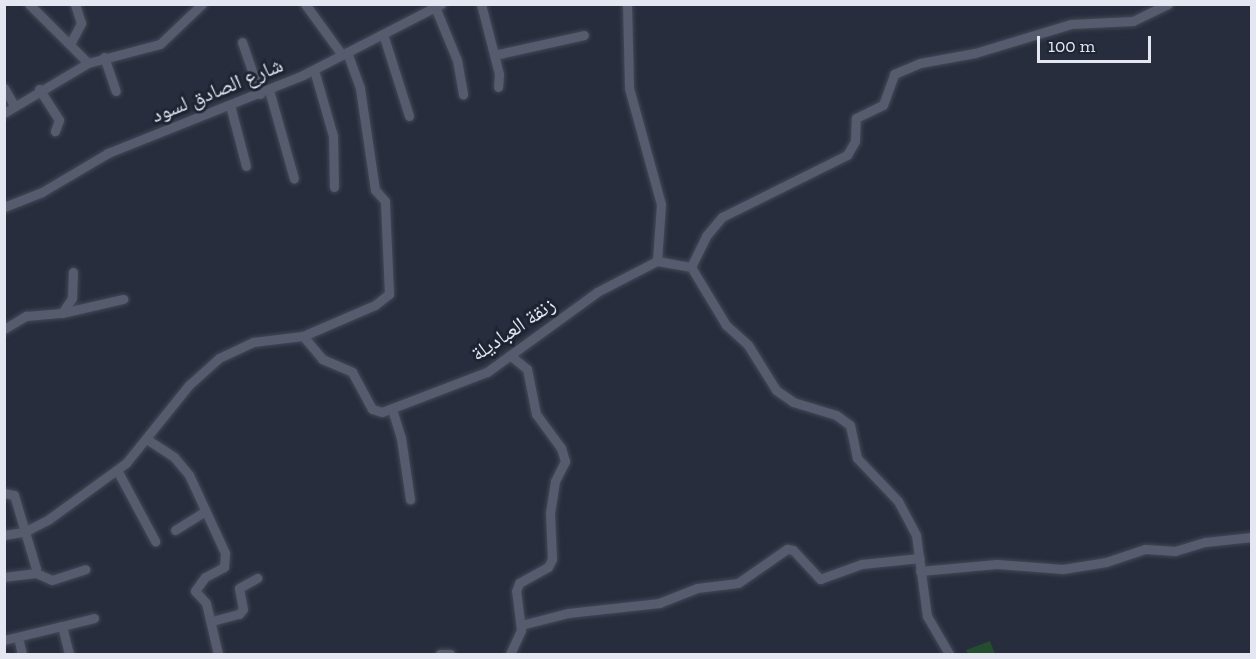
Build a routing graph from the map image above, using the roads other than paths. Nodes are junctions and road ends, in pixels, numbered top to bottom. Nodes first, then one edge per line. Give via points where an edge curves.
1 (29, 4) edge
2 (75, 4) edge
3 (202, 4) edge
4 (305, 4) edge
5 (481, 4) edge
6 (627, 4) edge
7 (1168, 4) edge
8 (438, 6) edge
9 (383, 34) junction
10 (584, 35) dead end
11 (242, 42) dead end
12 (70, 44) junction
13 (344, 54) junction
14 (494, 56) junction
15 (104, 57) junction
16 (88, 63) junction
17 (314, 70) junction
18 (498, 87) dead end
19 (4, 88) edge
20 (39, 89) junction
21 (116, 91) dead end
22 (265, 92) junction
23 (463, 94) dead end
24 (14, 105) junction
25 (230, 105) junction
26 (4, 113) edge
27 (409, 116) dead end
28 (55, 131) dead end
29 (246, 166) dead end
30 (294, 179) dead end
31 (334, 187) dead end
32 (4, 207) edge
33 (657, 261) junction
34 (691, 267) junction
35 (73, 272) dead end
36 (123, 299) dead end
37 (62, 313) junction
38 (4, 329) edge
39 (303, 336) junction
40 (510, 355) junction
41 (392, 408) junction
42 (148, 440) junction
43 (117, 470) junction
44 (4, 493) edge
45 (410, 499) dead end
46 (204, 512) junction
47 (175, 530) dead end
48 (24, 532) junction
49 (4, 535) edge
50 (1251, 537) edge
51 (155, 540) dead end
52 (920, 558) junction
53 (85, 569) dead end
54 (920, 571) junction
55 (36, 573) junction
56 (4, 578) edge
57 (257, 578) dead end
58 (94, 618) dead end
59 (212, 621) junction
60 (521, 625) junction
61 (62, 626) junction
62 (18, 637) junction
63 (4, 640) edge
64 (22, 654) edge
65 (69, 654) edge
66 (218, 654) edge
67 (440, 654) edge
68 (450, 654) edge
69 (510, 654) edge
70 (949, 654) edge

1 - 12 street
2 - 12 street via 81,24
3 - 15 street via 160,44
4 - 13 street
5 - 14 street
6 - 33 street via 629,88 661,204
7 - 34 street via 1133,21 1071,24 975,53 920,63 894,74 882,105 856,118 855,141 847,155 722,217 706,237
8 - 9 street, شارع الصادق لسود
8 - 23 street via 457,60
9 - 13 street, شارع الصادق لسود
9 - 27 street
10 - 14 street
11 - 22 street
12 - 16 street
13 - 17 street, شارع الصادق لسود
13 - 39 street via 360,88 375,190 385,201 391,286 385,299
14 - 18 street
15 - 16 street
15 - 21 street
16 - 20 street
17 - 22 street, شارع الصادق لسود
17 - 31 street via 333,136
19 - 24 street
20 - 24 street
20 - 28 street via 57,114
22 - 25 street, شارع الصادق لسود
22 - 30 street
24 - 26 street
25 - 29 street
25 - 32 street, شارع الصادق لسود via 108,153 42,192
33 - 34 street
33 - 40 street, زنقة العباديلة via 597,292
34 - 52 street via 726,325 748,345 776,390 793,402 836,415 850,425 857,458 898,501 916,535
35 - 37 street via 72,298
36 - 37 street
37 - 38 street via 26,316
39 - 41 street via 322,359 352,372 375,412
39 - 42 street via 253,342 219,358 189,385
40 - 41 street, زنقة العباديلة via 487,372
40 - 60 street via 527,369 536,414 561,448 564,461 555,481 550,513 552,559 542,571 521,580 516,591
41 - 45 street via 404,448
42 - 43 street
42 - 46 street via 174,457 189,475
43 - 48 street via 49,519
43 - 51 street
44 - 48 street via 14,495
46 - 47 street
46 - 59 street via 227,560 224,567 205,577 195,588
48 - 49 street
48 - 55 street
50 - 54 street via 1205,542 1175,551 1144,549 1106,562 1063,569 997,564
52 - 54 street
52 - 60 street via 862,564 820,579 793,550 787,549 738,583 697,588 659,603 568,613
53 - 55 street via 52,580
54 - 70 street via 927,616
55 - 56 street
57 - 59 street via 239,588 243,609 239,614
58 - 61 street
59 - 66 street
60 - 69 street via 519,641
61 - 62 street
61 - 65 street
62 - 63 street
62 - 64 street
67 - 68 street

